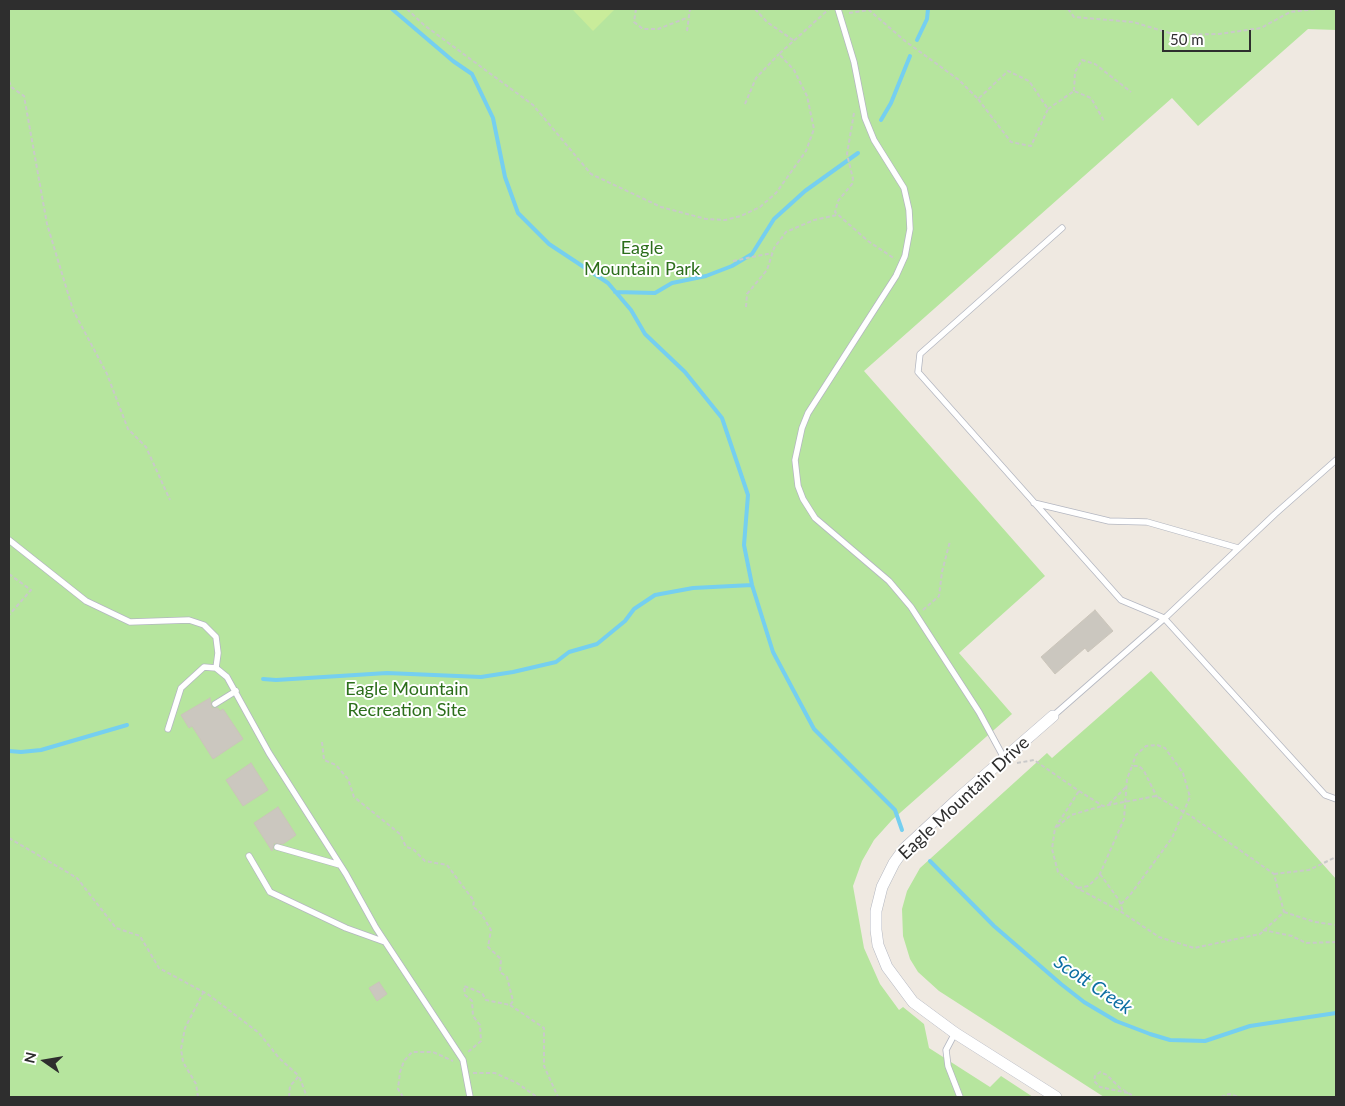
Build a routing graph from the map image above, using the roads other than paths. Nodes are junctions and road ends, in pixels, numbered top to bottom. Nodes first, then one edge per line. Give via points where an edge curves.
1 (838, 11) edge
2 (1062, 228) dead end
3 (1336, 460) edge
4 (1033, 503) junction
5 (9, 540) edge
6 (1238, 548) junction
7 (1164, 618) junction
8 (216, 668) junction
9 (236, 691) junction
10 (215, 704) dead end
11 (1053, 716) joint
12 (168, 729) dead end
13 (1004, 758) junction
14 (1336, 799) edge
15 (277, 847) dead end
16 (249, 856) dead end
17 (340, 865) junction
18 (386, 942) junction
19 (955, 1033) junction
20 (470, 1097) edge
21 (960, 1097) edge
22 (1056, 1097) edge

1 - 13 lane via 870,130 908,199 910,229 902,262 886,293 808,414 795,460 798,486 815,518 890,581 917,615 979,712
2 - 4 lane via 920,354 918,372
3 - 6 lane
4 - 6 lane via 1109,521 1147,522
4 - 7 lane via 1121,600
5 - 8 lane via 86,601 130,622 189,620 204,625 216,637
6 - 7 lane
7 - 11 lane
7 - 14 lane via 1325,795
8 - 9 lane
8 - 12 lane via 204,667 181,688
9 - 10 lane
9 - 17 lane via 269,753
11 - 13 street, Eagle Mountain Drive
13 - 19 street, Eagle Mountain Drive via 904,849 885,879 878,903 877,938 893,978 913,1002
15 - 17 lane
16 - 18 lane via 270,892 346,928
17 - 18 lane
18 - 20 lane via 463,1060
19 - 21 lane via 946,1050 948,1066
19 - 22 street, Eagle Mountain Drive

